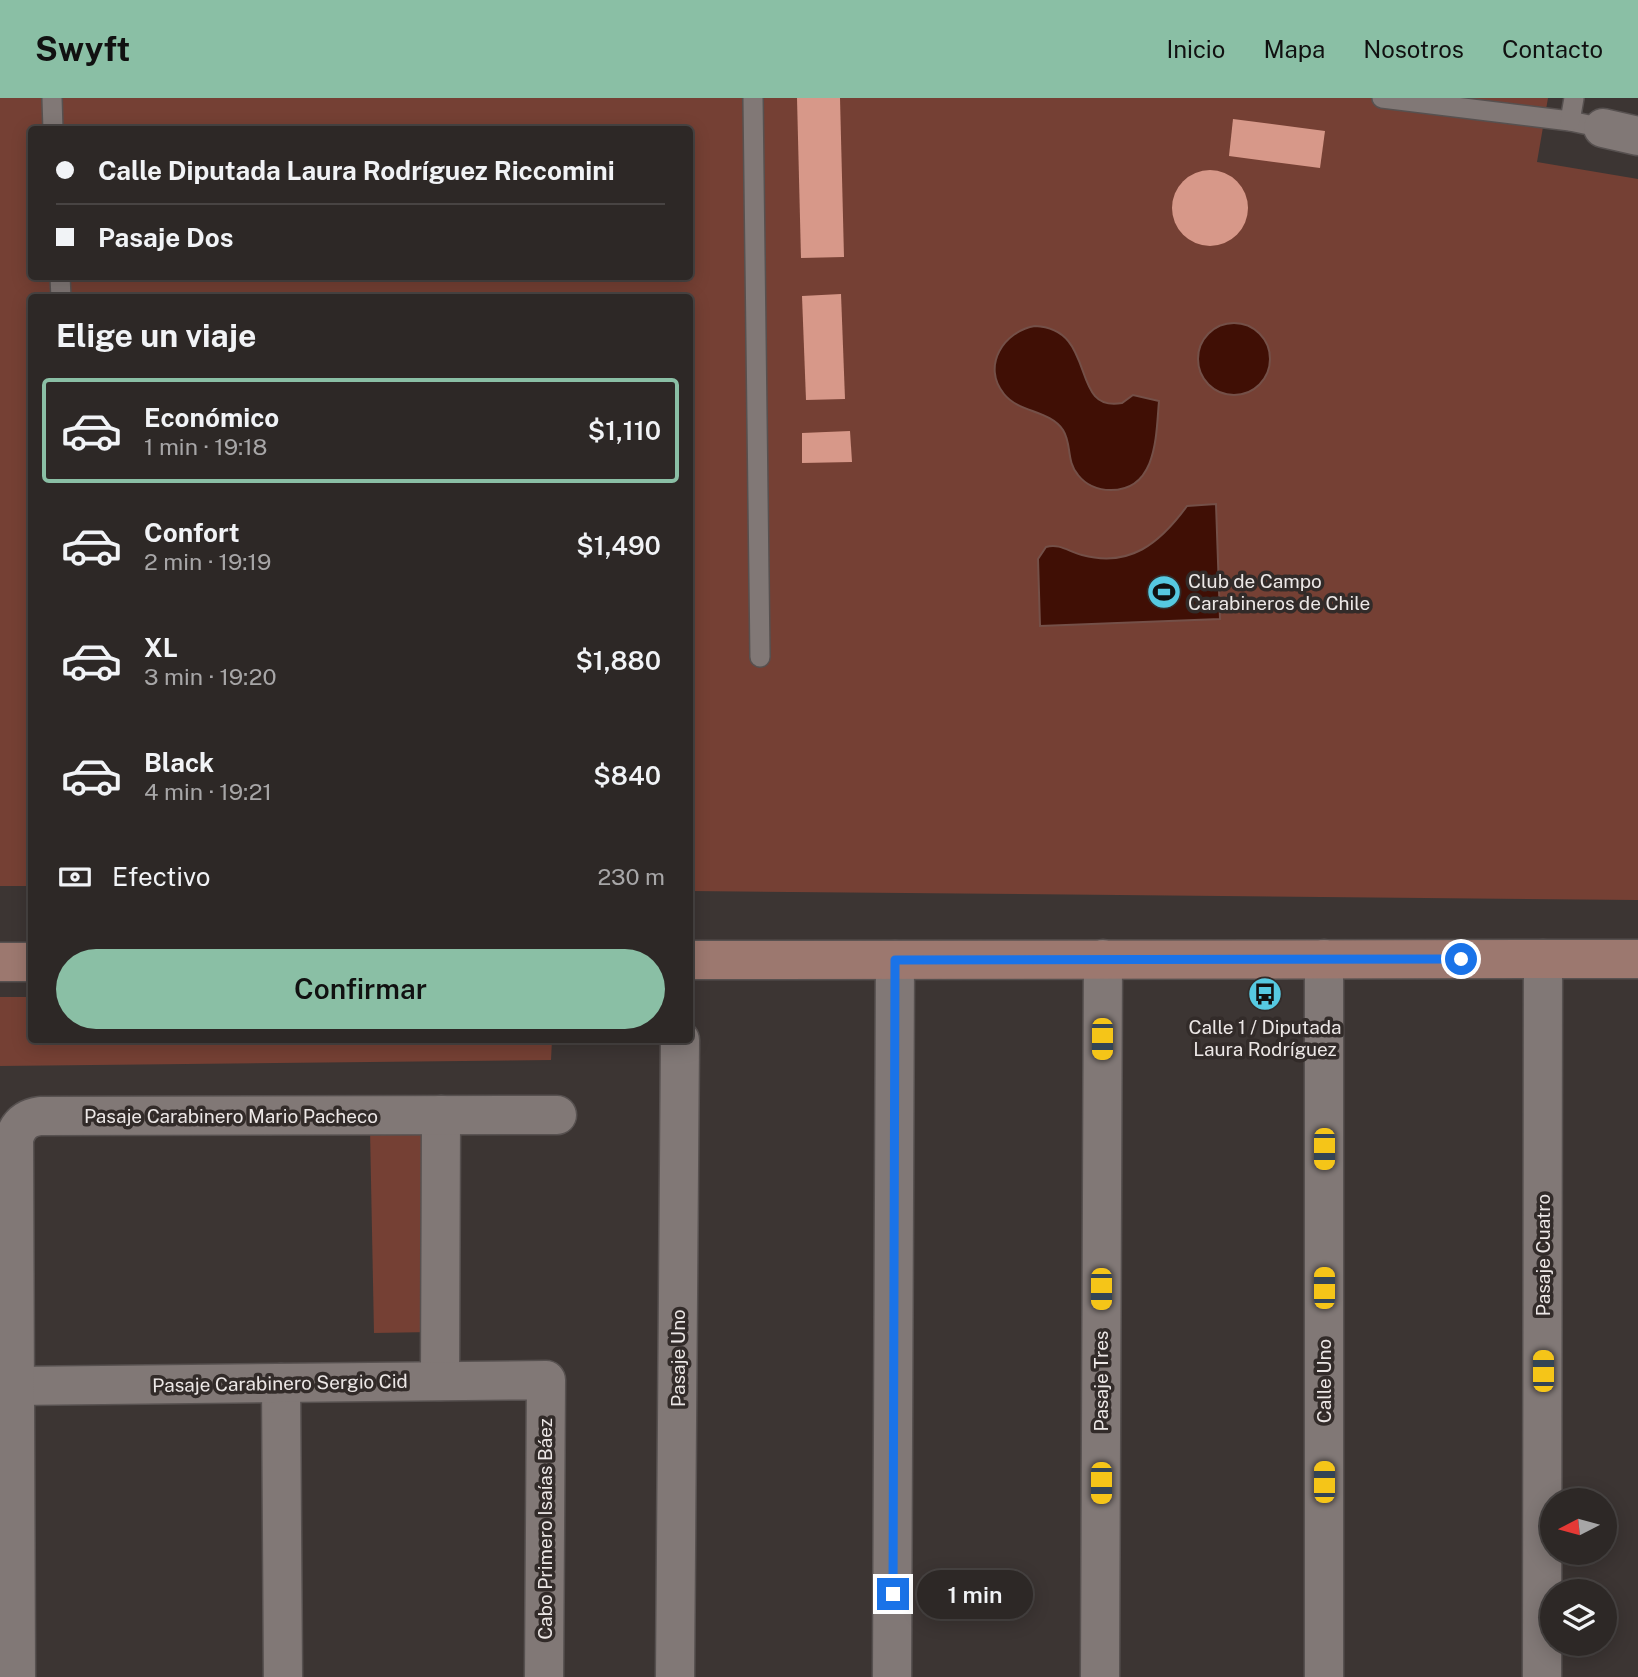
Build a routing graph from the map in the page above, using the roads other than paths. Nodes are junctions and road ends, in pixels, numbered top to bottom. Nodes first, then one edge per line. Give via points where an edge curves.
1 (52, 98) edge
2 (753, 98) edge
3 (1382, 98) edge
4 (1574, 98) edge
5 (53, 126) edge
6 (1604, 129) edge
7 (760, 657) dead end
8 (1324, 959) junction
9 (1543, 959) junction
10 (1638, 959) edge
11 (693, 960) edge
12 (895, 960) junction
13 (1103, 960) junction
14 (28, 961) edge
15 (0, 962) edge
16 (680, 1043) edge
17 (441, 1115) junction
18 (557, 1115) dead end
19 (545, 1380) joint
20 (440, 1381) junction
21 (281, 1383) junction
22 (15, 1386) junction
23 (16, 1677) edge
24 (283, 1677) edge
25 (544, 1677) edge
26 (675, 1677) edge
27 (892, 1677) edge
28 (1100, 1677) edge
29 (1324, 1677) edge
30 (1542, 1677) edge

1 - 5 lane
2 - 7 lane
3 - 6 lane
4 - 6 lane
8 - 9 main road
8 - 13 main road
8 - 29 street, Calle Uno
9 - 10 main road
9 - 30 street, Pasaje Cuatro
11 - 12 main road
12 - 13 main road
12 - 27 street
13 - 28 street, Pasaje Tres
14 - 15 main road
16 - 26 street, Pasaje Uno
17 - 18 street, Pasaje Carabinero Mario Pacheco
17 - 20 street
17 - 22 street, Pasaje Carabinero Mario Pacheco via 28,1119 13,1139
19 - 20 street, Pasaje Carabinero Sergio Cid
19 - 25 street, Cabo Primero Isaías Báez
20 - 21 street, Pasaje Carabinero Sergio Cid
21 - 22 street, Pasaje Carabinero Sergio Cid
21 - 24 street
22 - 23 street

